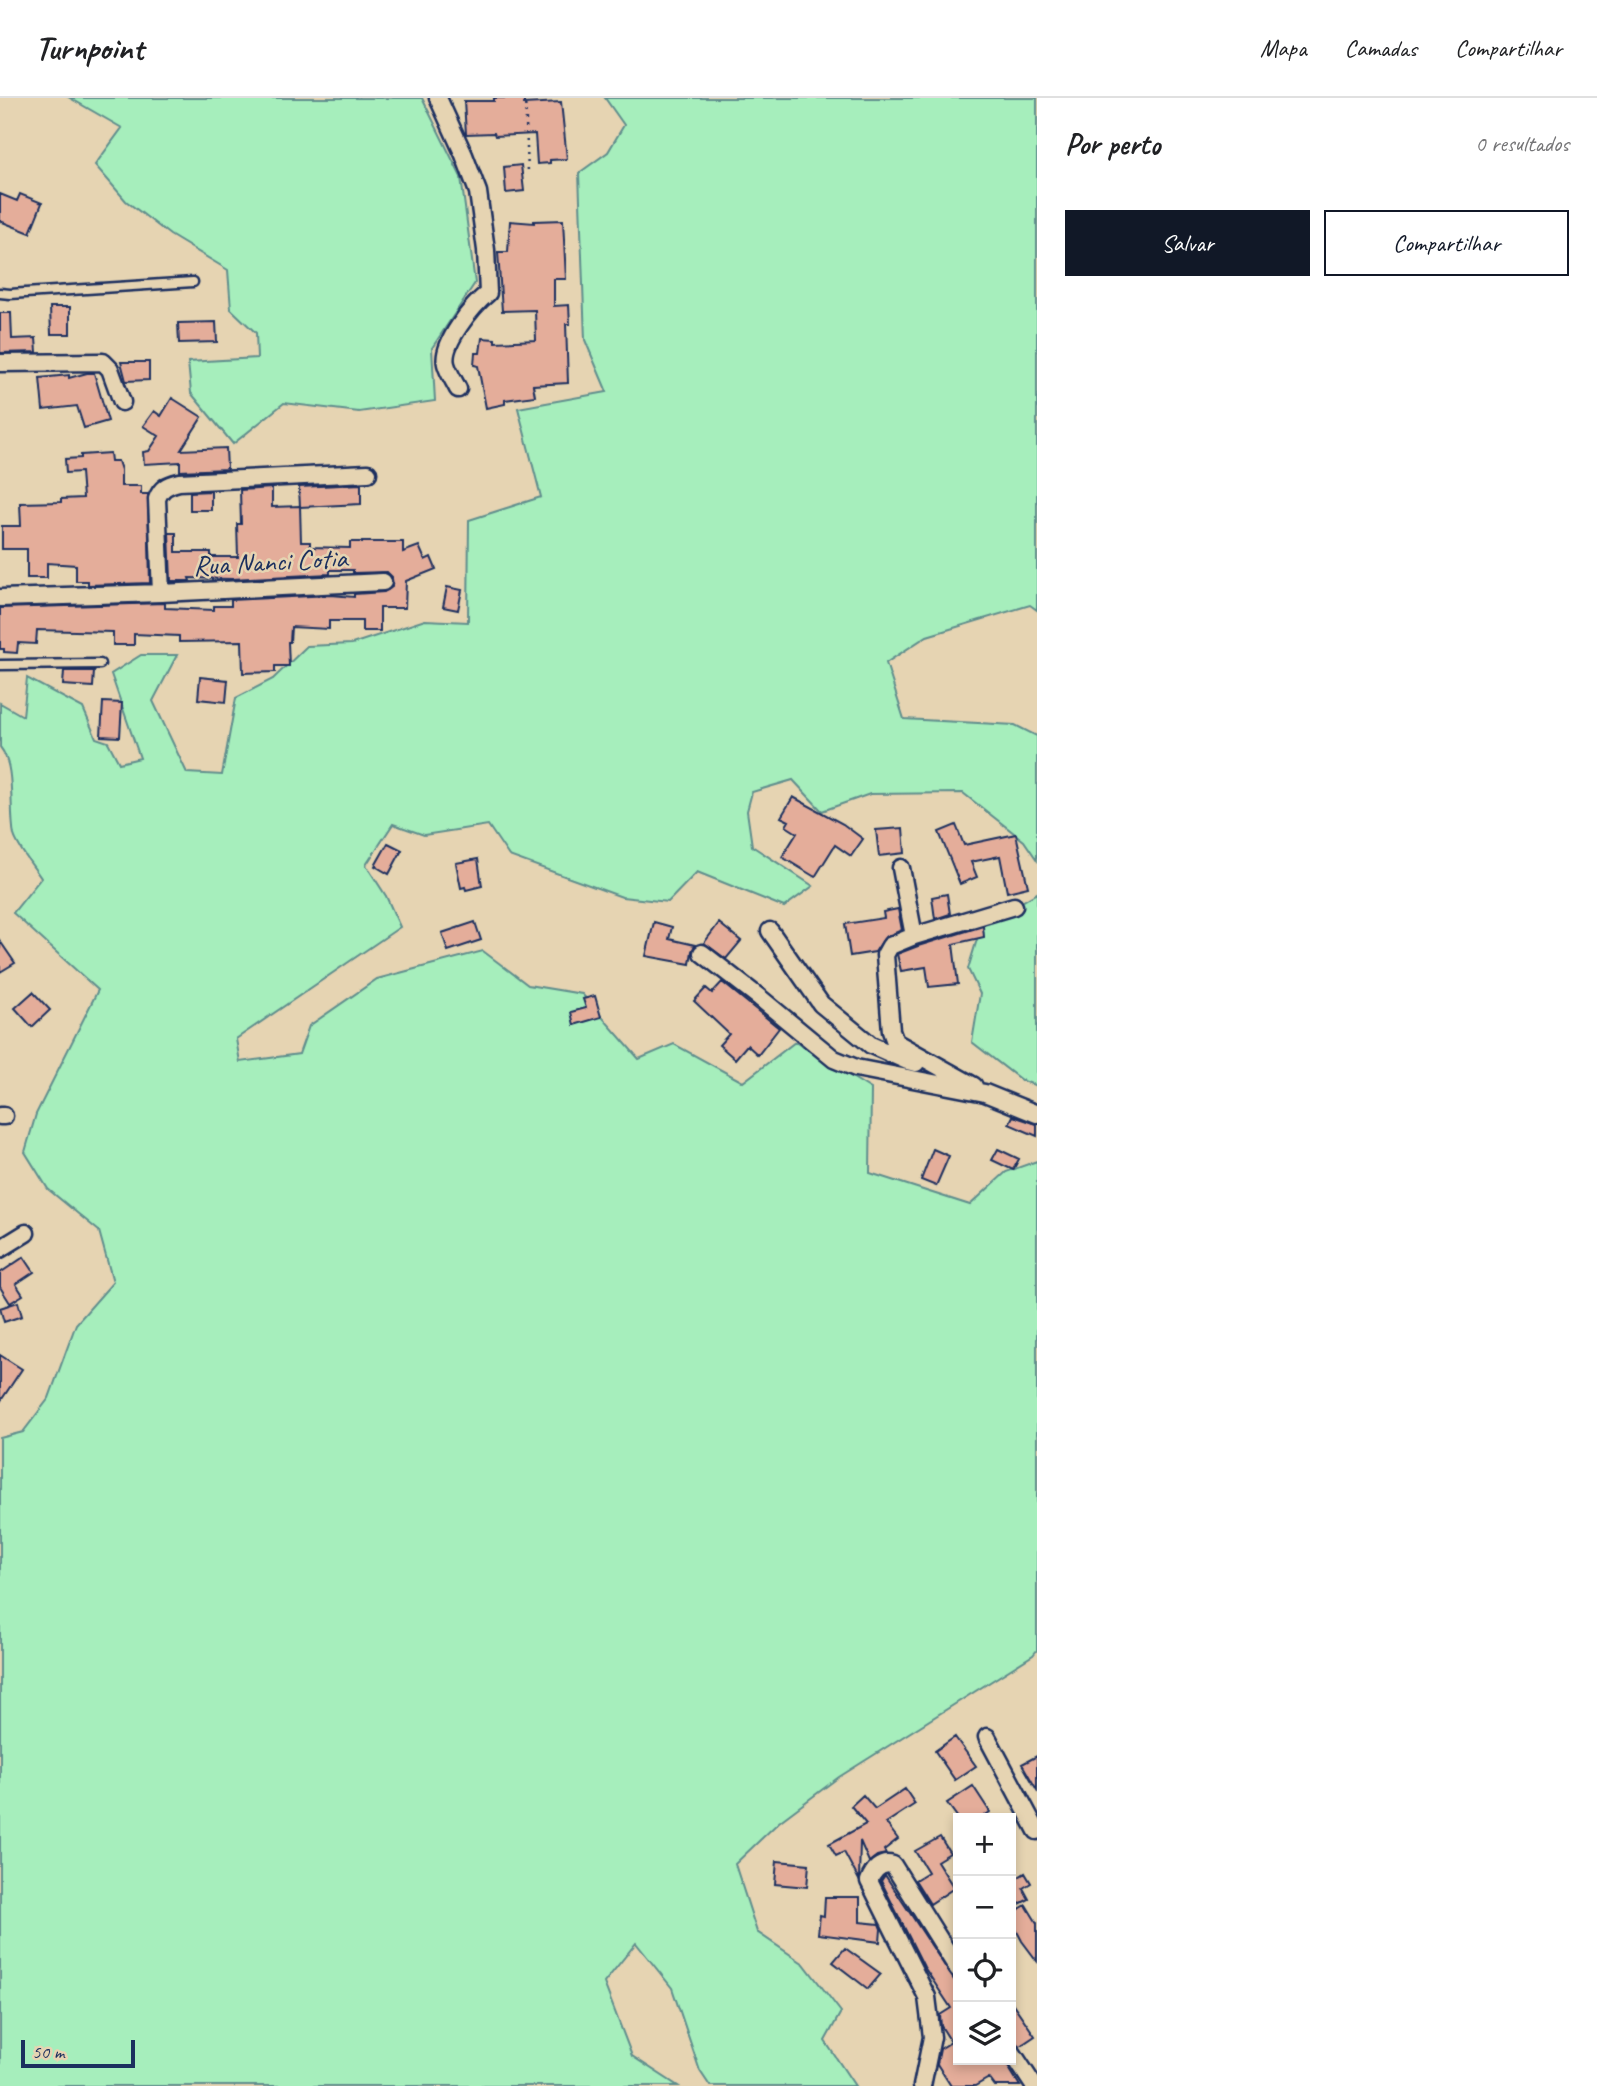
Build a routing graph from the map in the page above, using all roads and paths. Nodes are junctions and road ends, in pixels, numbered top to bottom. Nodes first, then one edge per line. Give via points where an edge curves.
1 (439, 98) edge
2 (525, 98) edge
3 (528, 172) dead end
4 (193, 282) dead end
5 (0, 293) edge
6 (0, 363) edge
7 (458, 389) dead end
8 (122, 402) dead end
9 (368, 473) dead end
10 (383, 582) dead end
11 (161, 593) junction
12 (0, 598) edge
13 (100, 664) dead end
14 (0, 665) edge
15 (901, 868) dead end
16 (1014, 906) dead end
17 (770, 931) dead end
18 (914, 936) junction
19 (702, 953) dead end
20 (942, 1068) junction
21 (985, 1093) junction
22 (1037, 1114) edge
23 (26, 1233) dead end
24 (0, 1249) edge
25 (987, 1737) dead end
26 (1037, 1831) edge
27 (953, 1961) edge
28 (1016, 2059) edge
29 (922, 2086) edge
30 (1034, 2086) edge

1 - 7 street via 478,192 488,276 488,293 449,343 445,362
2 - 3 path
4 - 5 lane
6 - 8 street via 103,362
9 - 11 street, Rua Nanci Cotia via 179,482 160,490
10 - 11 street, Rua Nanci Cotia
11 - 12 street, Rua Nanci Cotia
13 - 14 lane
15 - 18 street
16 - 18 street
17 - 20 street via 821,1004 871,1045 907,1061
18 - 20 street via 886,951 892,1036 899,1045
19 - 21 street via 834,1059 856,1068
20 - 21 street
21 - 22 street
23 - 24 street
25 - 26 street
27 - 29 street via 893,1865 873,1871 869,1881 927,1997 932,2037
28 - 30 street

